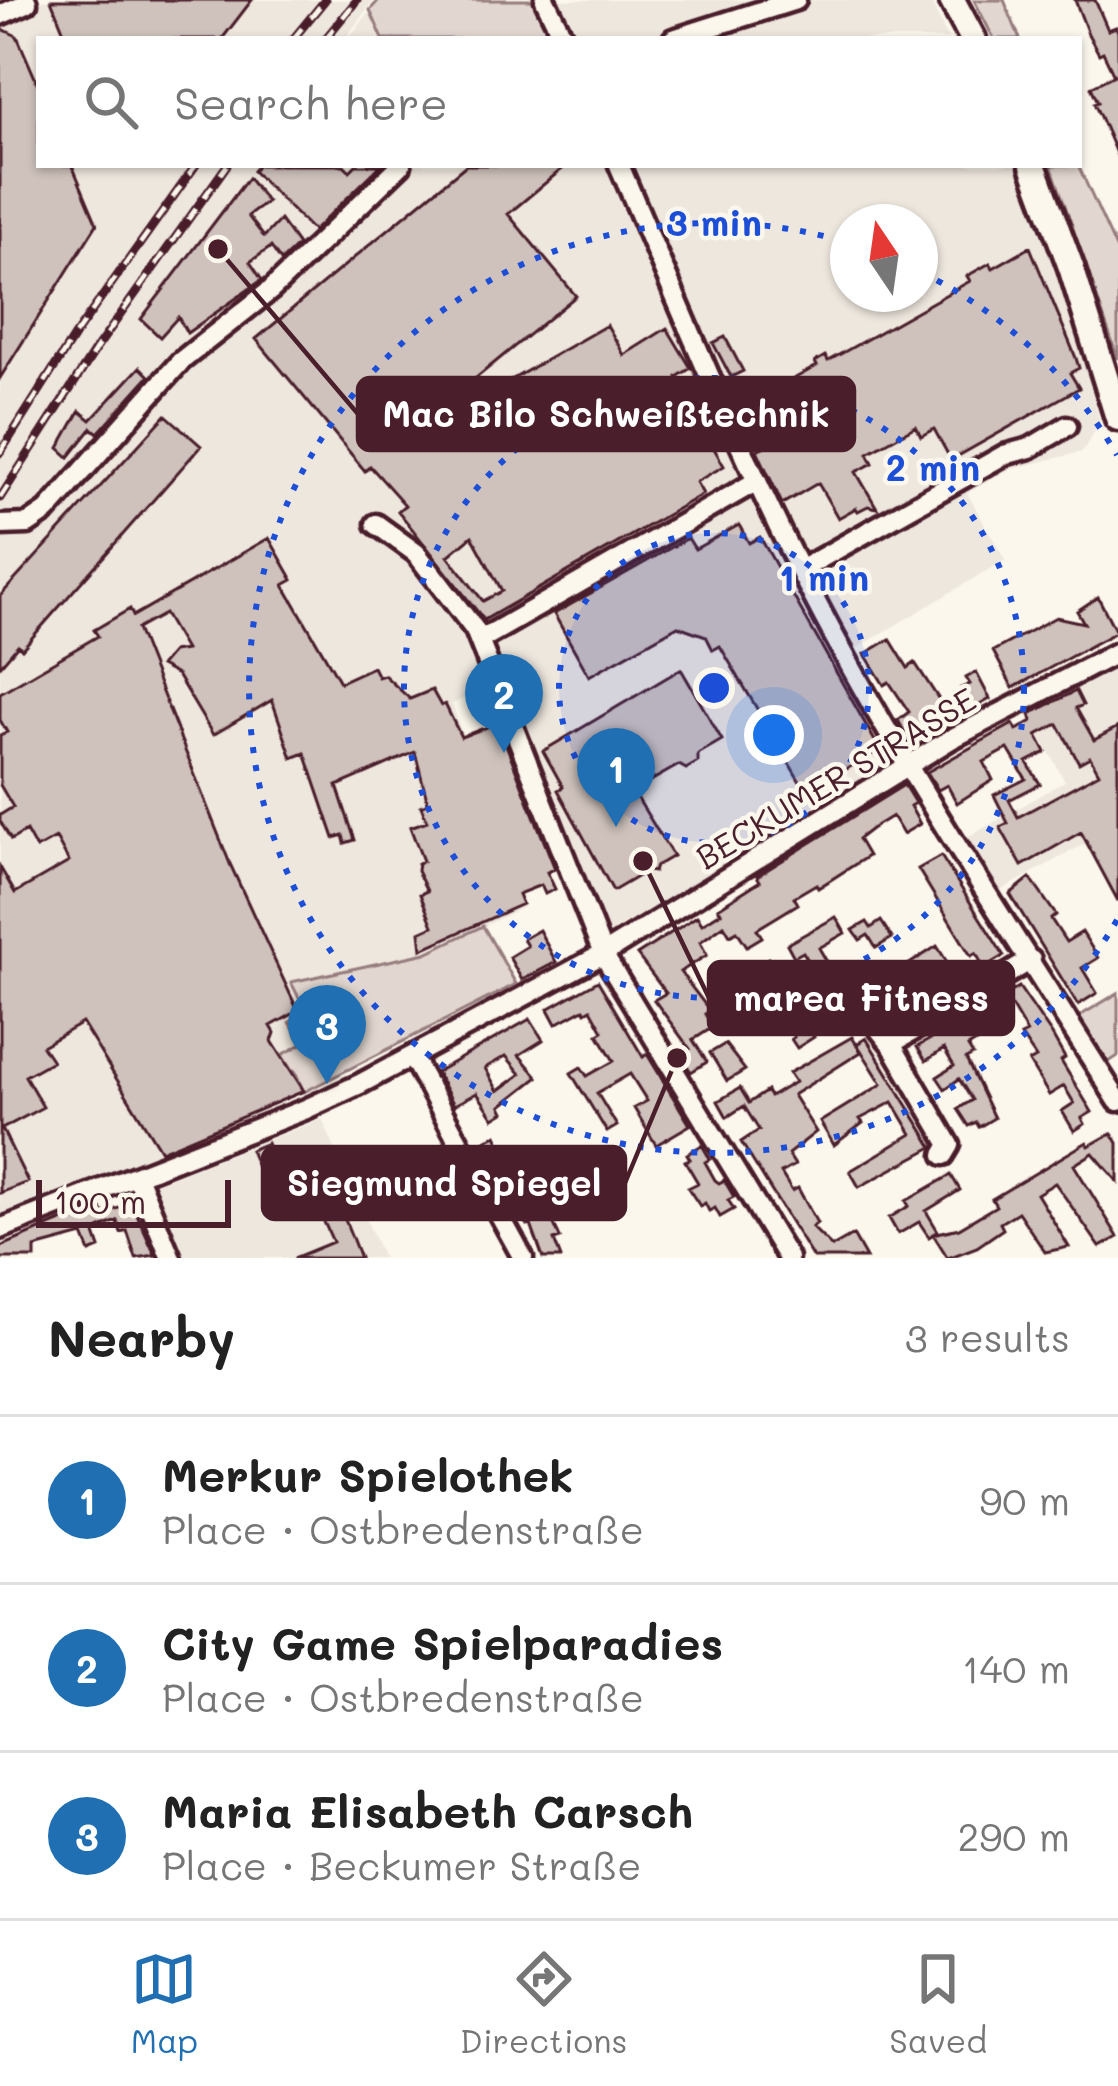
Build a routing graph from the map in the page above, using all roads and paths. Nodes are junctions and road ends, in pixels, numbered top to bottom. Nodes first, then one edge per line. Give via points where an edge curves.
1 (545, 0) edge
2 (796, 0) edge
3 (952, 0) edge
4 (26, 2) edge
5 (0, 15) edge
6 (563, 36) edge
7 (682, 36) edge
8 (971, 36) edge
9 (398, 168) edge
10 (620, 168) edge
11 (1034, 168) edge
12 (1118, 418) edge
13 (1066, 426) dead end
14 (757, 481) junction
15 (376, 524) dead end
16 (0, 525) edge
17 (800, 570) junction
18 (480, 640) junction
19 (1118, 652) edge
20 (907, 766) junction
21 (603, 954) junction
22 (1031, 960) junction
23 (850, 993) dead end
24 (891, 1044) junction
25 (412, 1057) junction
26 (1118, 1101) edge
27 (944, 1155) dead end
28 (137, 1176) junction
29 (0, 1229) edge
30 (170, 1258) edge
31 (523, 1258) edge
32 (788, 1258) edge

1 - 6 street
2 - 7 street
3 - 8 main road
4 - 5 street
9 - 16 street via 278,284 181,361 47,511 28,524
10 - 14 street
11 - 12 main road
13 - 17 street
14 - 17 street
14 - 18 street
15 - 18 street via 416,553
17 - 20 street
18 - 21 street
19 - 20 street, BECKUMER STRASSE
20 - 21 street, BECKUMER STRASSE
20 - 22 street
21 - 25 street, BECKUMER STRASSE
21 - 32 street
22 - 24 street
22 - 26 street
23 - 24 street
24 - 27 street via 950,1145
25 - 28 street, BECKUMER STRASSE
25 - 31 street
28 - 29 street, BECKUMER STRASSE
28 - 30 street

